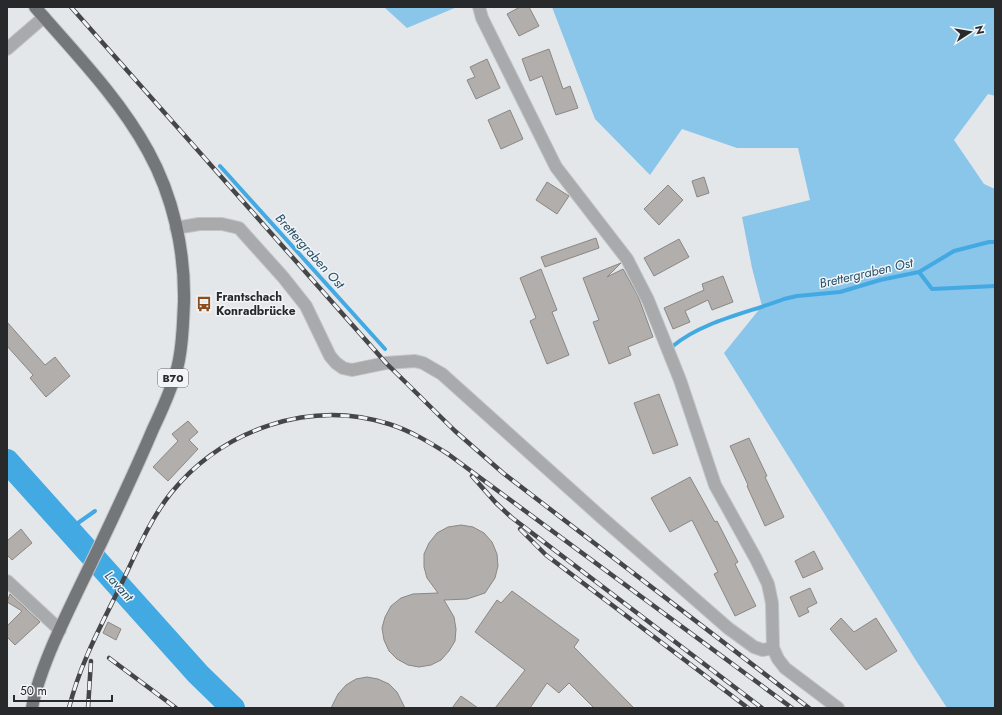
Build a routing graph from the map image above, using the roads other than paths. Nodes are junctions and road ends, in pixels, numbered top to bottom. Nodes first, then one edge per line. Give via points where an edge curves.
1 (35, 7) edge
2 (479, 7) edge
3 (44, 17) junction
4 (7, 49) edge
5 (176, 228) junction
6 (7, 582) edge
7 (60, 630) junction
8 (773, 648) junction
9 (32, 708) edge
10 (838, 708) edge

1 - 3 main road, B70
2 - 8 street via 482,18 556,167 627,259 648,300 680,380 715,485 768,584 772,603
3 - 4 street
3 - 5 main road, B70 via 131,123 149,152 162,182
5 - 7 main road, B70 via 182,258 184,289 183,334 179,361 164,404 114,518
5 - 8 street via 199,224 222,224 238,228 306,306 330,356 336,363 352,370 386,363 415,361 442,374 728,628 754,647 763,650
6 - 7 street
7 - 9 main road, B70 via 44,665
8 - 10 street via 785,668

